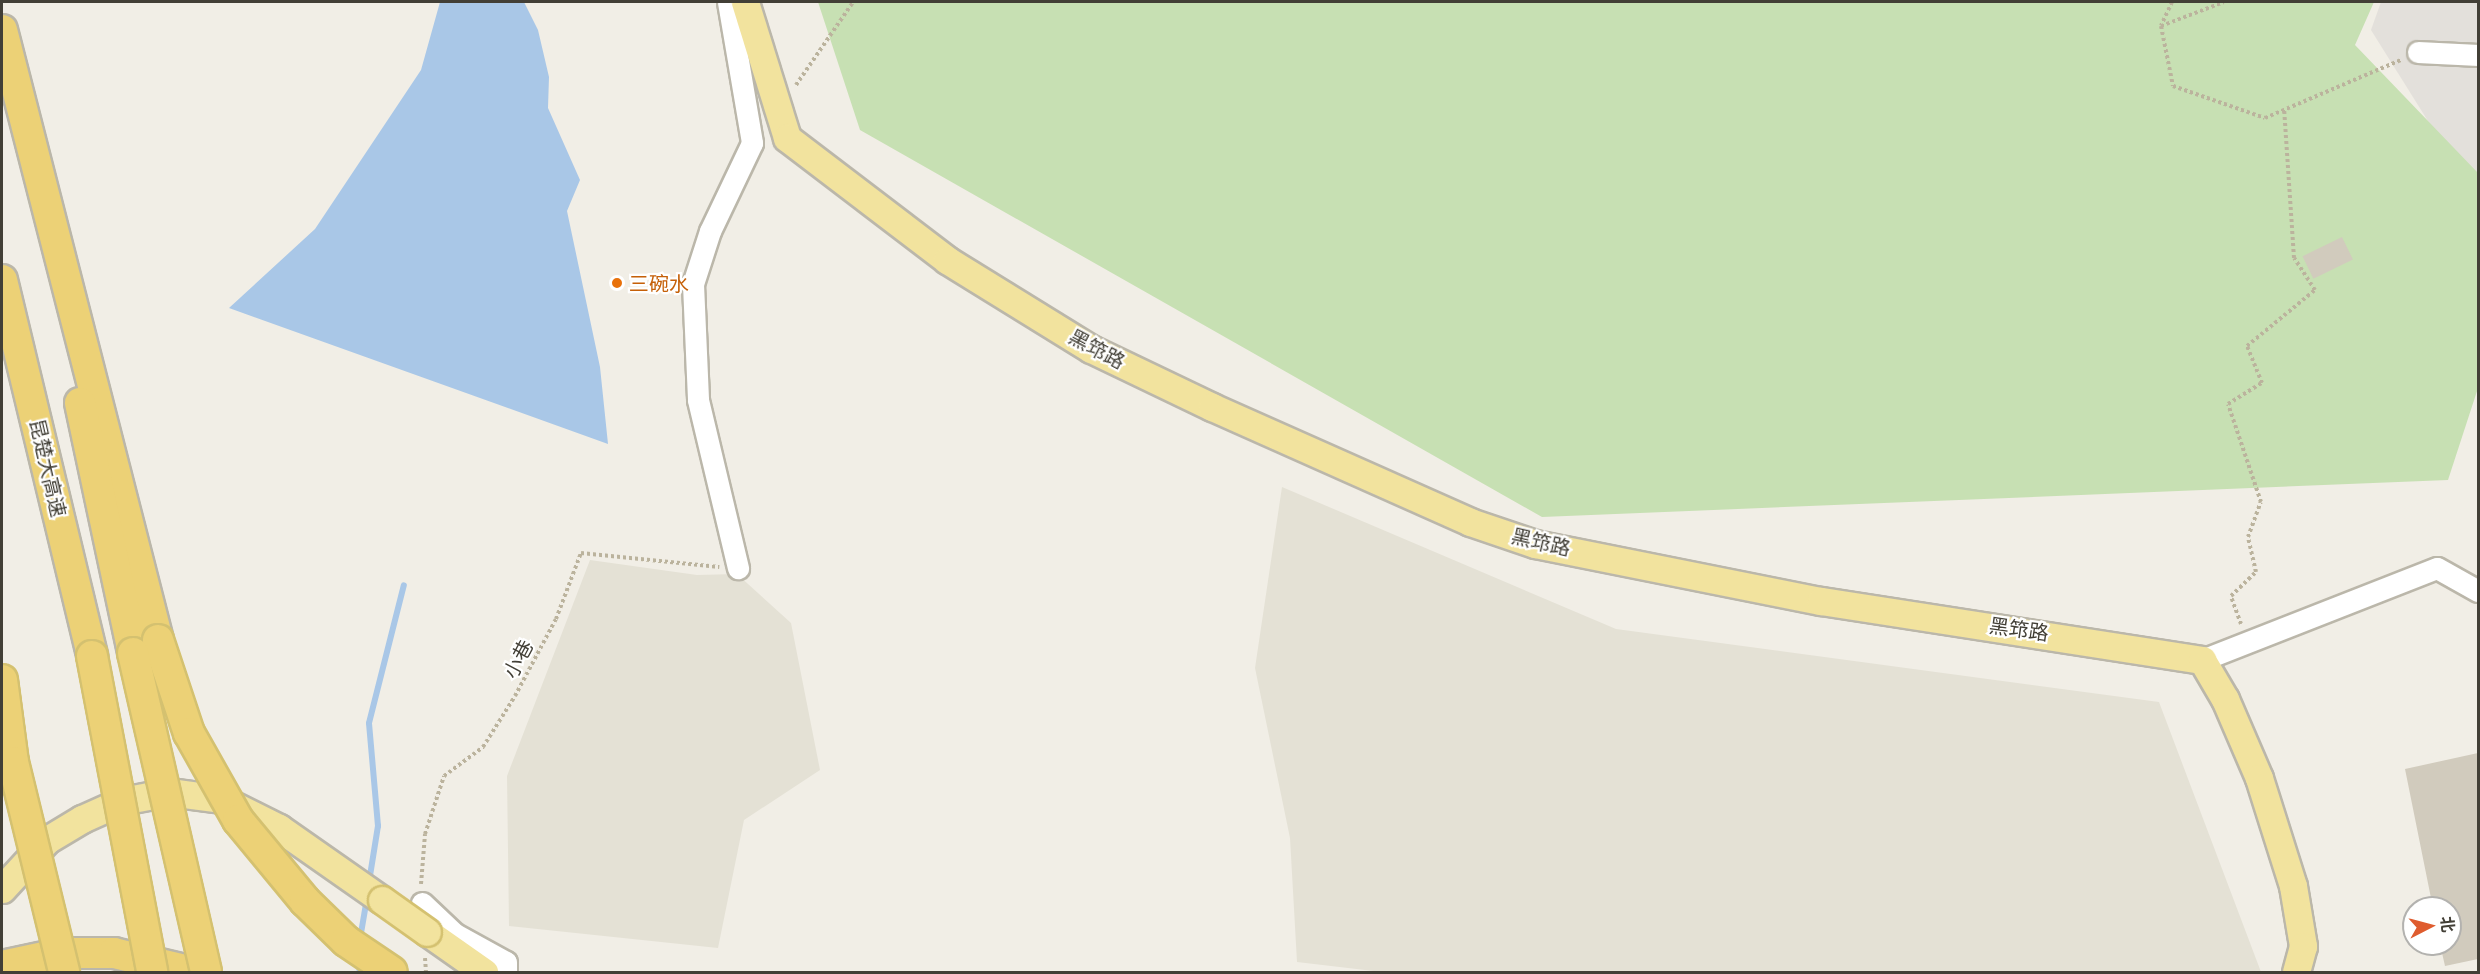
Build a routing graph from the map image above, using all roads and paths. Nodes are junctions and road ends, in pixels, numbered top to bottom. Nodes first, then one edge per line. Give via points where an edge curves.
1 (728, 2) edge
2 (745, 2) edge
3 (853, 2) edge
4 (2172, 2) edge
5 (2224, 2) edge
6 (2161, 26) junction
7 (2, 30) edge
8 (2418, 52) joint
9 (2478, 55) edge
10 (2, 60) edge
11 (2284, 109) junction
12 (777, 113) junction
13 (2, 280) edge
14 (738, 567) joint
15 (2478, 591) edge
16 (2248, 645) junction
17 (146, 646) junction
18 (2202, 660) junction
19 (2, 680) edge
20 (2, 889) edge
21 (422, 903) joint
22 (346, 941) junction
23 (2, 966) edge
24 (64, 972) edge
25 (152, 972) edge
26 (193, 972) edge
27 (207, 972) edge
28 (380, 972) edge
29 (392, 972) edge
30 (484, 972) edge
31 (506, 972) edge
32 (2296, 972) edge

1 - 14 street via 752,143 710,231 693,284 698,400
2 - 12 main road, 黑筇路
3 - 12 path
4 - 6 path
5 - 6 path
6 - 11 path via 2173,86 2265,118
7 - 17 highway
8 - 9 street
8 - 11 path
10 - 17 highway
11 - 16 path via 2294,258 2315,291 2247,346 2262,383 2228,404 2262,502 2248,537 2256,572 2231,596
12 - 18 main road, 黑筇路 via 787,138 833,176 947,260 1092,348 1470,522 1535,544 1821,601
13 - 25 highway, 昆楚大高速, bridge via 92,656
14 - 21 path, 小巷 via 581,553 556,619 515,696 483,747 444,776 419,864
15 - 16 street via 2436,568
16 - 18 street
17 - 22 highway, bridge via 220,791 273,865
17 - 27 highway, bridge
18 - 32 main road via 2225,699 2259,778 2293,886 2303,946
19 - 24 highway, bridge via 13,762
20 - 30 main road, bridge via 47,840 122,801 169,792 221,799 279,828
21 - 31 street via 454,934 506,962
22 - 28 highway, bridge
22 - 29 highway, bridge
23 - 26 highway, bridge via 62,953 114,952

